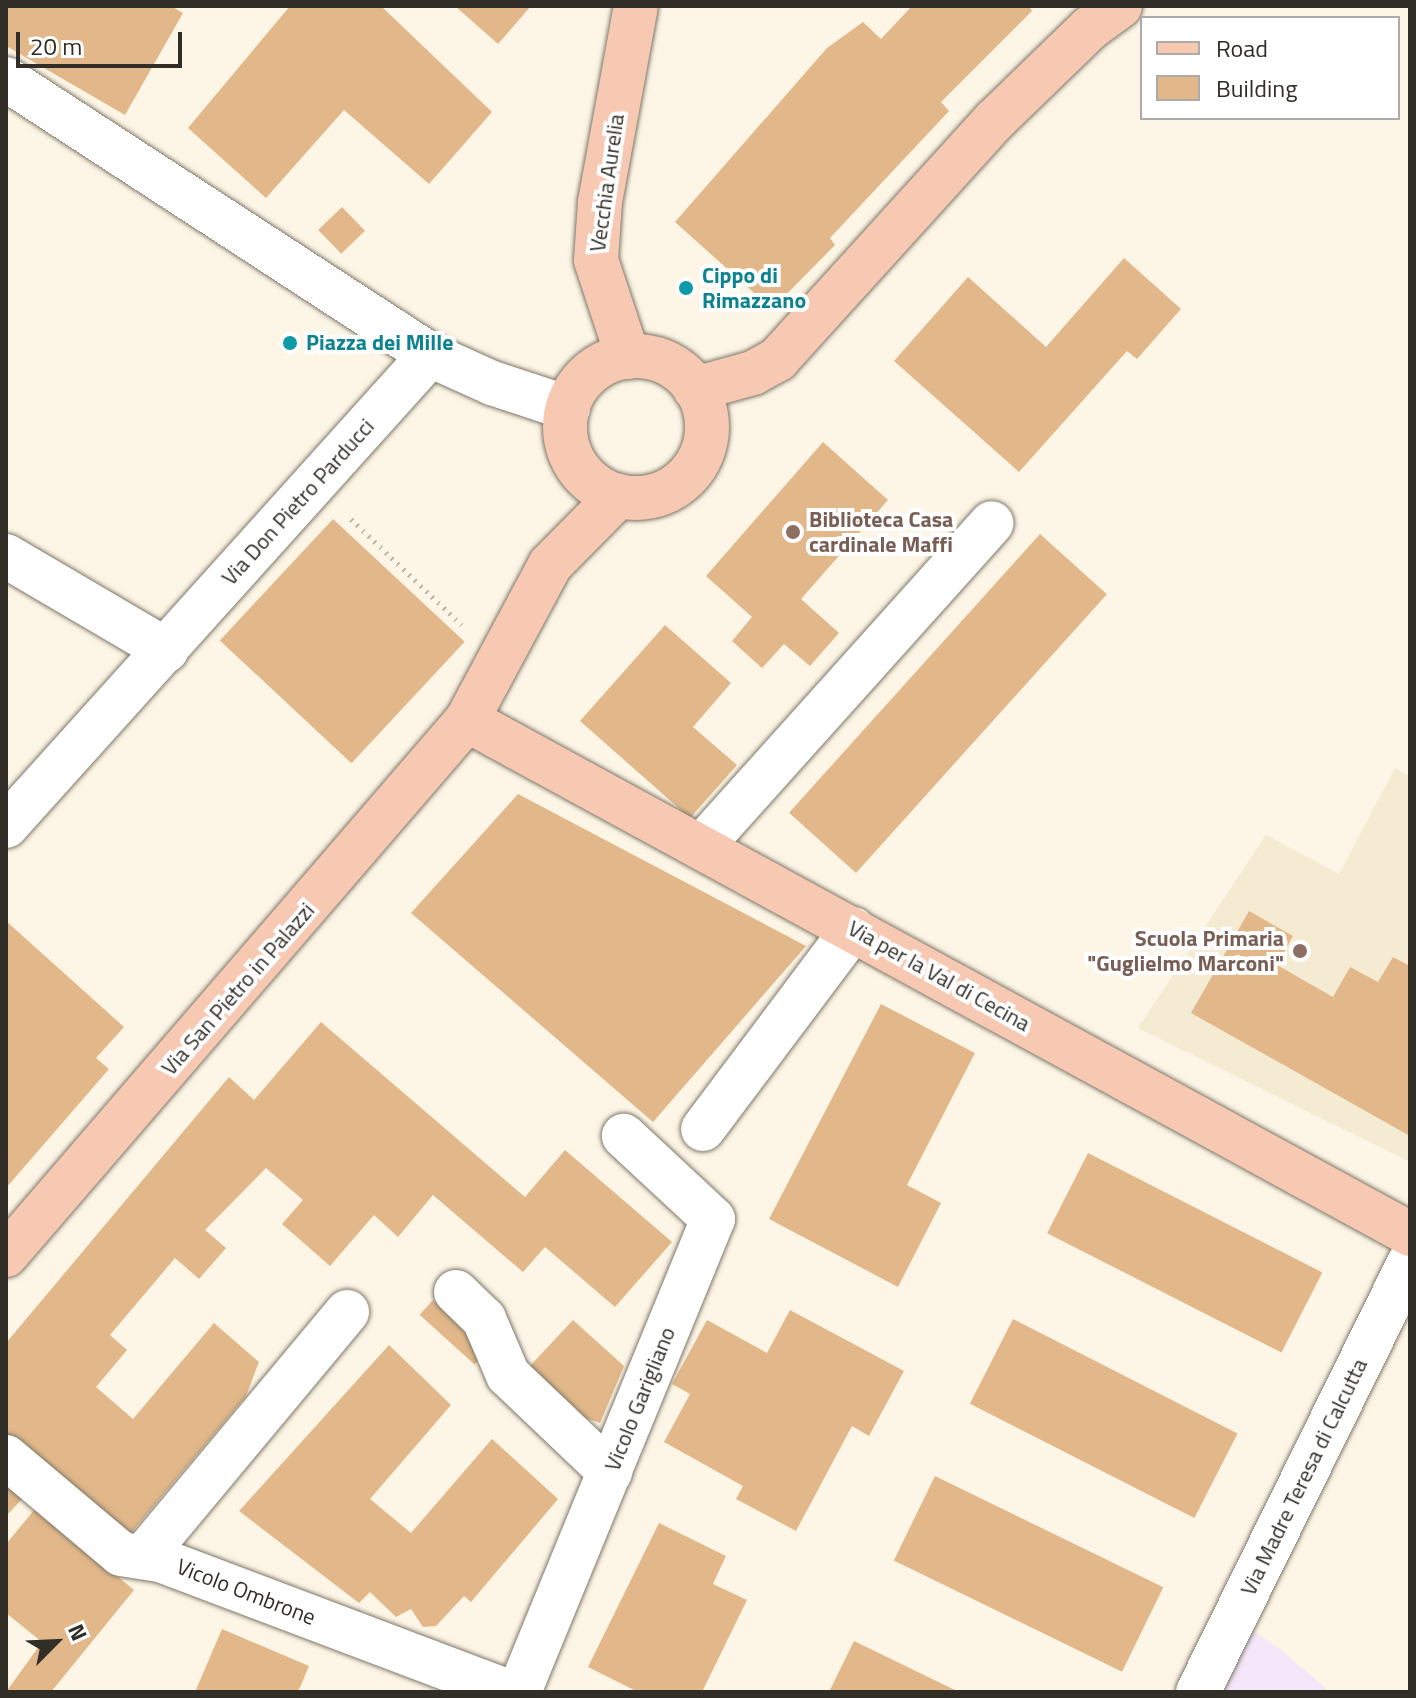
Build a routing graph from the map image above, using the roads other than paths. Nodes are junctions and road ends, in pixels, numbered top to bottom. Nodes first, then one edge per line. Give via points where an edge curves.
1 (636, 6) edge
2 (1120, 6) edge
3 (6, 79) edge
4 (430, 355) junction
5 (628, 357) junction
6 (695, 389) junction
7 (568, 408) junction
8 (618, 496) junction
9 (992, 523) dead end
10 (6, 556) edge
11 (166, 650) junction
12 (467, 720) junction
13 (6, 826) edge
14 (701, 847) junction
15 (853, 929) junction
16 (703, 1129) dead end
17 (624, 1136) dead end
18 (1410, 1234) edge
19 (6, 1255) edge
20 (1410, 1262) edge
21 (456, 1292) dead end
22 (347, 1312) dead end
23 (6, 1457) edge
24 (610, 1472) junction
25 (143, 1557) junction
26 (510, 1692) edge
27 (519, 1692) edge
28 (1198, 1692) edge

1 - 5 main road, Vecchia Aurelia via 600,202 596,260
2 - 6 main road via 995,120 778,359 753,373
3 - 4 street
4 - 7 street
4 - 11 street, Via Don Pietro Parducci
5 - 6 main road via 666,363
5 - 7 main road via 589,373
6 - 8 main road via 707,429 694,469 660,495
7 - 8 main road via 565,426 574,463 601,489
8 - 12 main road via 550,565
9 - 14 street
10 - 11 street
11 - 13 street, Via Don Pietro Parducci
12 - 14 main road, Via per la Val di Cecina
12 - 19 main road, Via San Pietro in Palazzi
14 - 15 main road, Via per la Val di Cecina
15 - 16 street
15 - 18 main road, Via per la Val di Cecina
17 - 24 street, Vicolo Garigliano via 713,1219
20 - 28 street, Via Madre Teresa di Calcutta
21 - 24 street via 484,1319 508,1375
22 - 25 street
23 - 25 street, Vicolo Ombrone via 121,1554
24 - 27 street, Vicolo Garigliano
25 - 26 street, Vicolo Ombrone

